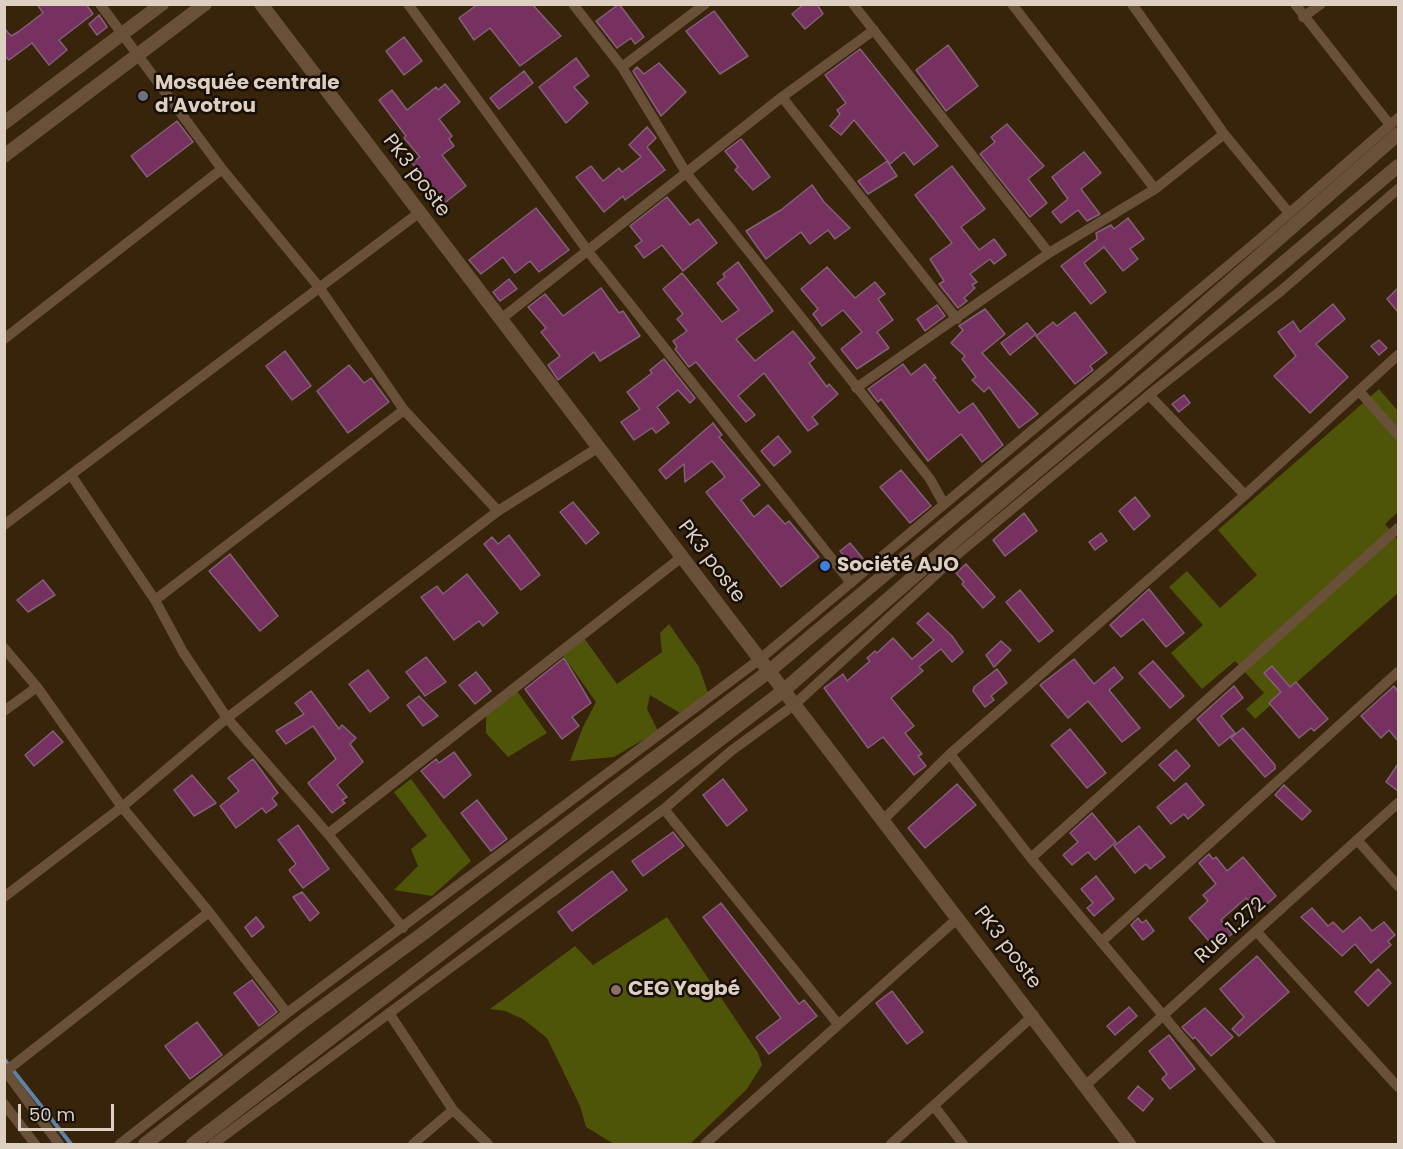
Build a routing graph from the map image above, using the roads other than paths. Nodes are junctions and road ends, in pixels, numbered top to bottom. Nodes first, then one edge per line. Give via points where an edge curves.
1 (100, 4) edge
2 (162, 4) edge
3 (205, 4) edge
4 (261, 4) edge
5 (408, 4) edge
6 (573, 4) edge
7 (705, 4) edge
8 (853, 4) edge
9 (1012, 4) edge
10 (1132, 4) edge
11 (1295, 4) edge
12 (1321, 4) edge
13 (1303, 17) junction
14 (874, 30) junction
15 (123, 33) junction
16 (138, 53) junction
17 (622, 67) junction
18 (782, 98) junction
19 (4, 123) edge
20 (1396, 126) edge
21 (1224, 134) junction
22 (4, 156) edge
23 (1398, 166) edge
24 (222, 169) junction
25 (687, 174) junction
26 (1155, 189) junction
27 (1398, 189) edge
28 (420, 212) junction
29 (1289, 213) junction
30 (587, 250) junction
31 (1049, 253) junction
32 (319, 287) junction
33 (501, 319) junction
34 (957, 319) junction
35 (4, 339) edge
36 (1398, 355) edge
37 (856, 388) junction
38 (1359, 391) junction
39 (1149, 395) junction
40 (404, 410) junction
41 (1398, 435) edge
42 (599, 447) junction
43 (70, 475) junction
44 (1245, 495) junction
45 (944, 504) junction
46 (498, 511) junction
47 (4, 525) edge
48 (1398, 528) edge
49 (683, 556) junction
50 (851, 583) junction
51 (155, 600) junction
52 (4, 648) edge
53 (760, 659) junction
54 (768, 672) junction
55 (1398, 672) edge
56 (37, 687) junction
57 (783, 691) junction
58 (794, 705) junction
59 (4, 711) edge
60 (227, 718) junction
61 (950, 754) junction
62 (1398, 803) edge
63 (122, 807) junction
64 (664, 809) junction
65 (884, 819) junction
66 (327, 834) junction
67 (1358, 841) junction
68 (1031, 858) junction
69 (1398, 886) edge
70 (4, 897) edge
71 (209, 912) junction
72 (959, 917) junction
73 (403, 928) junction
74 (1257, 932) junction
75 (1101, 942) junction
76 (287, 1013) junction
77 (389, 1013) junction
78 (1034, 1015) junction
79 (1164, 1016) junction
80 (838, 1024) junction
81 (5, 1070) edge
82 (1086, 1085) junction
83 (1398, 1087) edge
84 (4, 1104) edge
85 (934, 1106) junction
86 (453, 1110) junction
87 (35, 1144) edge
88 (59, 1144) edge
89 (120, 1144) edge
90 (145, 1144) edge
91 (193, 1144) edge
92 (213, 1144) edge
93 (413, 1144) edge
94 (488, 1144) edge
95 (705, 1144) edge
96 (891, 1144) edge
97 (963, 1144) edge
98 (1130, 1144) edge
99 (1271, 1144) edge

1 - 15 street
2 - 15 street
3 - 16 street
4 - 28 street, PK3 poste
5 - 30 street
6 - 17 street
7 - 17 street
8 - 14 street
9 - 26 street
10 - 21 street
11 - 13 street
12 - 13 street
13 - 20 street
14 - 18 street
14 - 31 street
15 - 16 street
15 - 19 street
16 - 22 street
16 - 24 street
17 - 25 street
18 - 25 street
18 - 34 street
20 - 29 street
20 - 54 street via 1119,379
21 - 26 street
21 - 29 street
23 - 57 street
24 - 32 street
24 - 35 street
25 - 30 street
25 - 37 street
26 - 31 street
27 - 39 street via 1282,290
28 - 32 street
28 - 33 street, PK3 poste
29 - 45 street
30 - 33 street
30 - 50 street
31 - 34 street
32 - 40 street
32 - 43 street
33 - 42 street, PK3 poste
34 - 37 street
36 - 38 street
37 - 45 street via 930,479
38 - 41 street
38 - 44 street
39 - 44 street
39 - 58 street via 958,554
40 - 46 street
40 - 51 street
42 - 46 street
42 - 49 street, PK3 poste
43 - 47 street
43 - 51 street
44 - 61 street
45 - 50 street
46 - 60 street
48 - 68 street
49 - 53 street, PK3 poste
49 - 66 street
50 - 53 street
51 - 60 street via 183,652
52 - 56 street
53 - 54 street, PK3 poste
53 - 73 street
54 - 57 street, PK3 poste
54 - 90 street
55 - 75 street
56 - 59 street
56 - 63 street
57 - 58 street, PK3 poste
57 - 91 street
58 - 64 street via 731,751
58 - 65 street, PK3 poste
60 - 63 street
60 - 66 street
61 - 65 street
61 - 68 street
62 - 67 street, Rue 1.272
63 - 70 street
63 - 71 street
64 - 77 street
64 - 80 street
65 - 72 street, PK3 poste
66 - 73 street
67 - 69 street
67 - 74 street, Rue 1.272
68 - 75 street
71 - 76 street
71 - 81 street
72 - 78 street, PK3 poste
72 - 80 street
73 - 76 street
74 - 79 street, Rue 1.272
74 - 83 street
75 - 79 street
76 - 89 street
77 - 86 street
77 - 92 street
78 - 82 street, PK3 poste
78 - 85 street
79 - 82 street, Rue 1.272
79 - 99 street
80 - 95 street
81 - 88 street
82 - 98 street, PK3 poste
84 - 87 street
85 - 96 street
85 - 97 street
86 - 93 street
86 - 94 street

